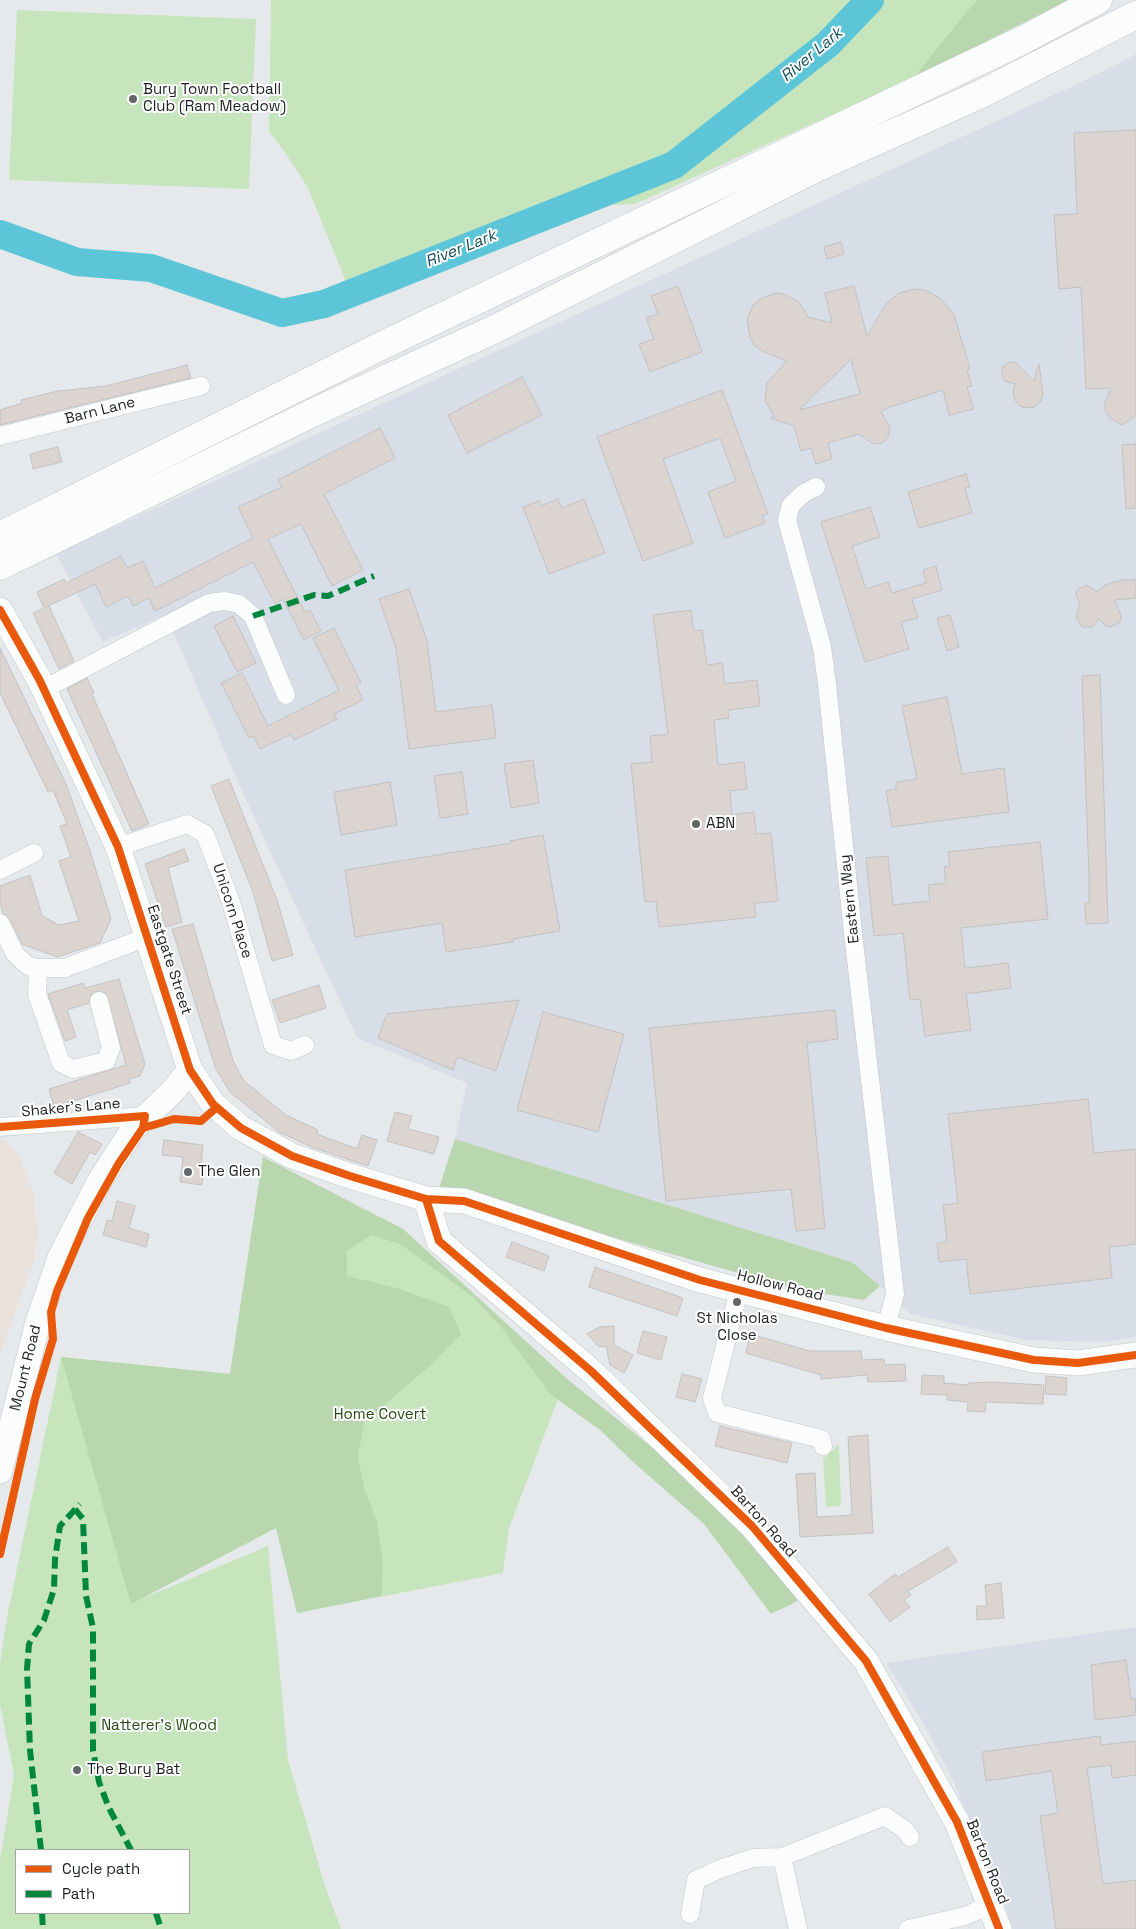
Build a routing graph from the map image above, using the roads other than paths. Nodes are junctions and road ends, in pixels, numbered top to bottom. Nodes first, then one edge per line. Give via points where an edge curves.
1 (1098, 0) edge
2 (1136, 15) edge
3 (201, 386) dead end
4 (0, 436) edge
5 (816, 487) dead end
6 (2, 535) edge
7 (9, 561) edge
8 (0, 610) edge
9 (44, 689) junction
10 (286, 695) dead end
11 (118, 847) junction
12 (34, 853) dead end
13 (0, 870) edge
14 (0, 924) edge
15 (147, 937) junction
16 (38, 968) junction
17 (99, 1001) dead end
18 (305, 1046) dead end
19 (190, 1070) junction
20 (146, 1116) junction
21 (0, 1128) edge
22 (426, 1199) junction
23 (739, 1290) junction
24 (886, 1328) junction
25 (1136, 1355) edge
26 (823, 1446) dead end
27 (0, 1471) edge
28 (910, 1837) dead end
29 (782, 1857) junction
30 (990, 1906) junction
31 (690, 1914) dead end
32 (798, 1929) edge
33 (908, 1929) edge
34 (999, 1929) edge

1 - 6 highway via 1025,40 387,343
2 - 7 highway via 981,94 816,168 504,324 312,413
3 - 4 street, Barn Lane
5 - 24 street, Eastern Way via 791,505 787,520 822,647 827,684 896,1294
8 - 9 street, Eastgate Street
9 - 10 street via 209,603 225,601 239,604 253,616
9 - 11 street, Eastgate Street
11 - 15 street, Eastgate Street
11 - 18 street, Unicorn Place via 187,824 205,834 231,902 273,1045 291,1051
12 - 13 street
14 - 16 street via 15,954 28,966
15 - 16 street via 65,968
15 - 19 street, Eastgate Street
16 - 17 street via 36,994 61,1063 73,1069 106,1061 111,1048
19 - 20 street, Mount Road
19 - 22 street, Eastgate Street via 204,1094 226,1117 292,1156
20 - 21 street, Shaker's Lane
20 - 27 street, Mount Road via 134,1128 101,1179 60,1258 38,1322
22 - 23 street, Hollow Road via 464,1201
22 - 30 street, Barton Road via 438,1241 592,1371 752,1526 866,1661 958,1822
23 - 24 street, Hollow Road
23 - 26 street via 712,1398 717,1413 821,1439
24 - 25 street, Hollow Road via 1034,1360 1078,1363
28 - 29 street via 906,1830 885,1816
29 - 31 street via 753,1858 688,1880
29 - 32 street
30 - 33 street via 966,1916
30 - 34 street, Barton Road

